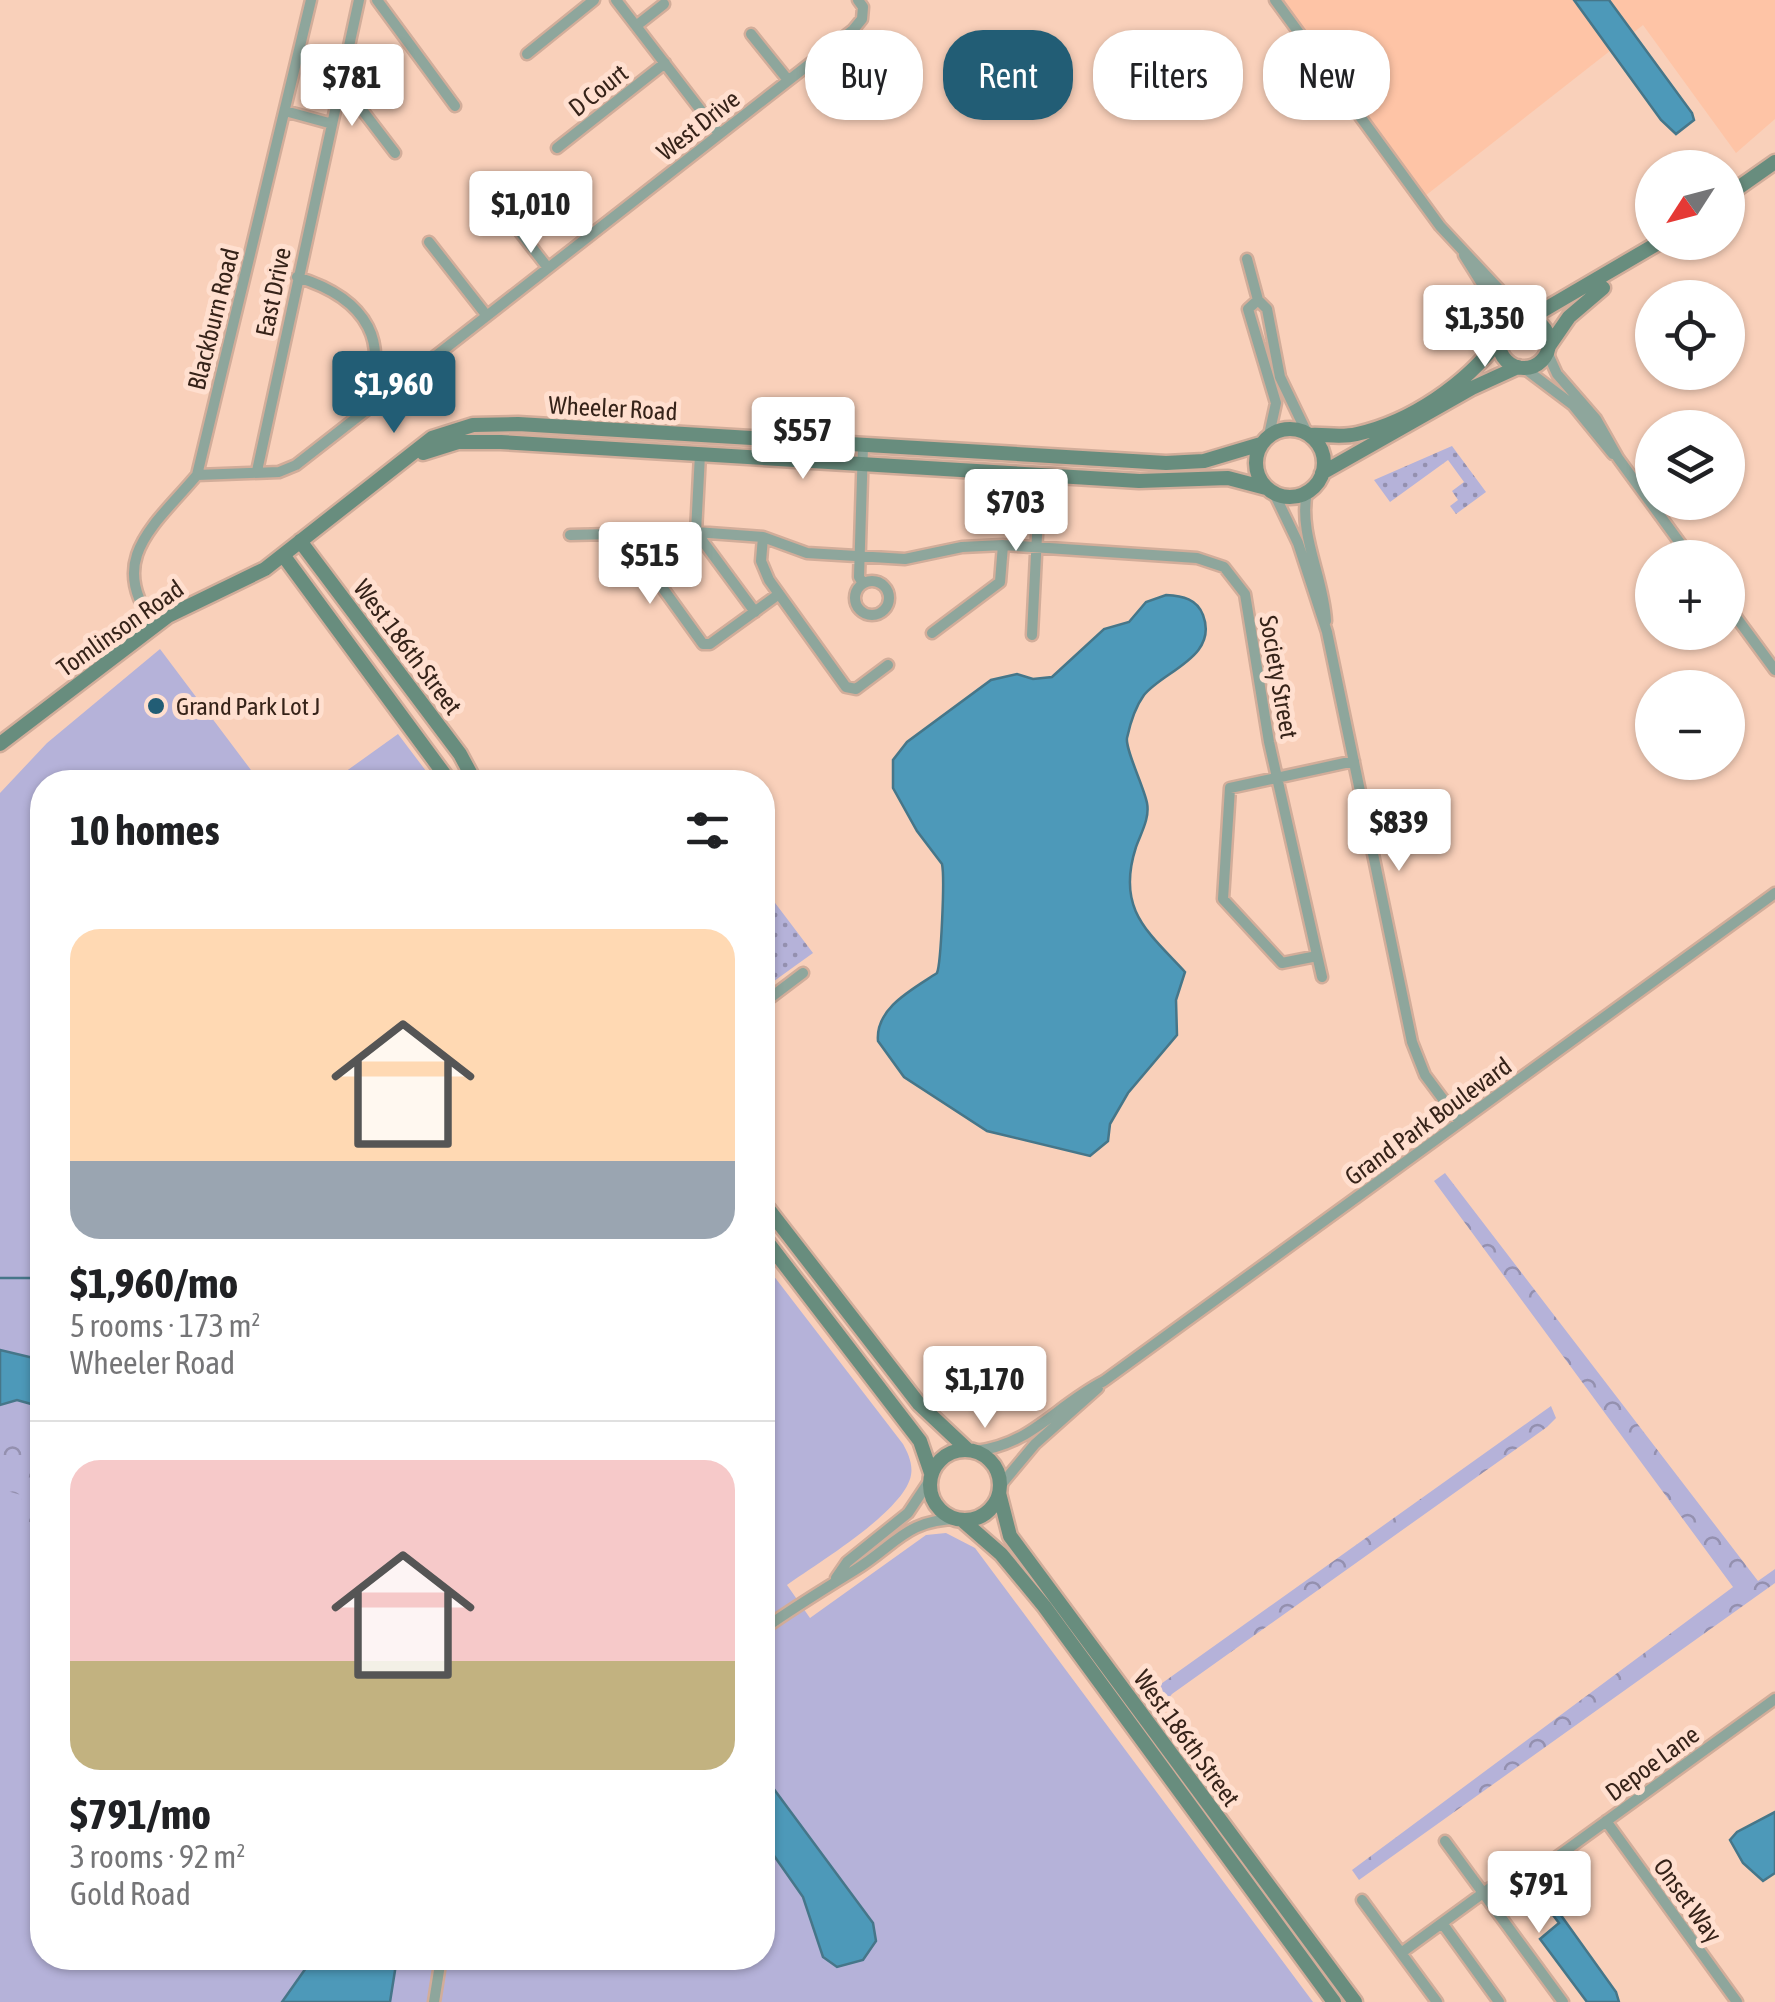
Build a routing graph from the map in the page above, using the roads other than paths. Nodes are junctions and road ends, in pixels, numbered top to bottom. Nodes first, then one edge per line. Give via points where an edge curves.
1 (311, 0) edge
2 (359, 0) edge
3 (377, 0) edge
4 (594, 0) edge
5 (616, 0) edge
6 (1275, 0) edge
7 (861, 3) edge
8 (664, 4) dead end
9 (636, 26) junction
10 (751, 34) dead end
11 (527, 54) dead end
12 (664, 63) junction
13 (788, 80) junction
14 (340, 81) junction
15 (455, 106) dead end
16 (285, 111) junction
17 (329, 123) junction
18 (719, 134) junction
19 (557, 148) dead end
20 (395, 153) dead end
21 (1775, 162) edge
22 (1745, 183) edge
23 (489, 192) dead end
24 (429, 242) dead end
25 (1464, 254) junction
26 (1247, 258) dead end
27 (1635, 259) edge
28 (1639, 260) edge
29 (548, 268) junction
30 (297, 277) junction
31 (1258, 300) junction
32 (487, 316) junction
33 (1527, 318) junction
34 (1500, 337) junction
35 (1548, 349) junction
36 (376, 366) junction
37 (1521, 368) junction
38 (417, 369) junction
39 (356, 418) junction
40 (1308, 434) junction
41 (1265, 439) junction
42 (863, 446) junction
43 (700, 454) junction
44 (1618, 458) junction
45 (863, 463) junction
46 (392, 469) junction
47 (257, 470) junction
48 (1322, 473) junction
49 (197, 475) junction
50 (1040, 475) junction
51 (1270, 490) junction
52 (1307, 492) junction
53 (696, 532) junction
54 (623, 533) junction
55 (570, 535) dead end
56 (763, 537) junction
57 (300, 540) junction
58 (1678, 540) edge
59 (1003, 545) junction
60 (1037, 550) junction
61 (860, 556) junction
62 (278, 559) junction
63 (863, 583) dead end
64 (779, 594) junction
65 (755, 612) junction
66 (155, 625) junction
67 (1745, 629) edge
68 (1327, 632) junction
69 (932, 633) dead end
70 (1032, 635) dead end
71 (888, 665) dead end
72 (1775, 670) edge
73 (0, 744) edge
74 (1354, 761) junction
75 (441, 770) edge
76 (469, 770) edge
77 (1277, 778) junction
78 (1775, 893) edge
79 (1318, 956) junction
80 (803, 973) dead end
81 (1322, 977) dead end
82 (775, 994) edge
83 (1460, 1122) junction
84 (775, 1218) edge
85 (775, 1252) edge
86 (1104, 1381) junction
87 (971, 1450) junction
88 (931, 1477) junction
89 (1000, 1489) junction
90 (961, 1520) junction
91 (836, 1578) junction
92 (775, 1621) edge
93 (1775, 1699) edge
94 (1606, 1822) junction
95 (1445, 1842) dead end
96 (1483, 1893) junction
97 (1362, 1900) dead end
98 (1442, 1923) junction
99 (1401, 1953) junction
100 (439, 1970) edge
101 (434, 2002) edge
102 (1334, 2002) edge
103 (1355, 2002) edge
104 (1437, 2002) edge
105 (1499, 2002) edge
106 (1563, 2002) edge
107 (1737, 2002) edge

1 - 16 street, Blackburn Road
2 - 14 street, East Drive
3 - 15 street
4 - 11 street
5 - 9 street
6 - 25 street
7 - 13 street, West Drive via 854,30
8 - 9 street
9 - 12 street
10 - 13 street
12 - 18 street
12 - 19 street, D Court
13 - 18 street, West Drive
14 - 17 street, East Drive
14 - 20 street
16 - 17 street
16 - 49 street, Blackburn Road
17 - 30 street, East Drive
18 - 29 street, West Drive
21 - 22 street
23 - 29 street
24 - 32 street
25 - 33 street
25 - 34 street via 1494,303
26 - 31 street
27 - 33 street
28 - 35 street via 1583,302
29 - 32 street, West Drive
30 - 36 street via 338,294 361,313
30 - 47 street, East Drive
31 - 40 street via 1267,309 1280,377
31 - 41 street via 1248,310 1276,406
32 - 38 street, West Drive
33 - 34 street via 1512,320
33 - 35 street via 1544,328
34 - 37 street via 1503,357
34 - 40 street via 1466,376 1416,411 1355,435
35 - 37 street via 1536,365
35 - 44 street via 1558,374 1596,418
36 - 38 street
36 - 39 street
37 - 44 street via 1573,406
37 - 48 street via 1472,388
38 - 39 street, West Drive
39 - 47 street, West Drive via 286,470
40 - 41 street via 1286,428
40 - 48 street via 1321,449
41 - 42 street, Wheeler Road via 1204,461 1166,463
41 - 51 street via 1256,467
42 - 45 street
42 - 46 street, Wheeler Road via 489,423 432,438
43 - 45 street, Wheeler Road
43 - 46 street, Wheeler Road via 478,441 439,446
43 - 53 street
44 - 58 street
45 - 50 street, Wheeler Road
45 - 61 street
46 - 57 street, Wheeler Road
47 - 49 street, West Drive
48 - 52 street
49 - 66 street, Blackburn Road via 148,529 135,558 134,588
50 - 51 street, Wheeler Road via 1228,478
50 - 60 street
51 - 52 street via 1290,497
51 - 68 street via 1298,543
52 - 68 street via 1304,518
53 - 54 street, Society Street
53 - 56 street, Society Street
53 - 65 street
54 - 55 street, Society Street
54 - 65 street via 706,644
56 - 61 street, Society Street via 807,553
56 - 64 street via 762,566
57 - 62 street, Wheeler Road
57 - 76 street, West 186th Street
59 - 60 street, Society Street
59 - 61 street, Society Street via 906,559
59 - 69 street via 997,586
60 - 70 street
60 - 77 street, Society Street via 1209,559 1234,577 1245,594
61 - 63 street
62 - 66 street, Tomlinson Road
62 - 75 street, West 186th Street
64 - 65 street
64 - 71 street via 849,688
66 - 73 street, Tomlinson Road
67 - 72 street
68 - 74 street
74 - 77 street
74 - 83 street via 1412,1042 1425,1075
77 - 79 street, Society Street
77 - 79 street via 1230,788 1220,888 1282,963
78 - 83 street, Grand Park Boulevard
79 - 81 street, Society Street
80 - 82 street
83 - 86 street, Grand Park Boulevard
84 - 87 street via 919,1404
85 - 88 street via 920,1442
86 - 87 street, Grand Park Boulevard via 1010,1446
86 - 89 street, Grand Park Boulevard via 1035,1444
87 - 88 street via 948,1453
87 - 89 street via 996,1467
88 - 90 street via 936,1506
88 - 91 street via 908,1513
89 - 90 street via 984,1514
89 - 103 street, West 186th Street via 1010,1536
90 - 91 street via 908,1528
90 - 102 street, West 186th Street via 1001,1554 1044,1606
91 - 92 street
93 - 94 street, Depoe Lane
94 - 96 street, Depoe Lane via 1536,1871
94 - 107 street, Onset Way
95 - 96 street
96 - 98 street, Depoe Lane
96 - 106 street
97 - 99 street
98 - 99 street, Depoe Lane
98 - 105 street
99 - 104 street
100 - 101 street

